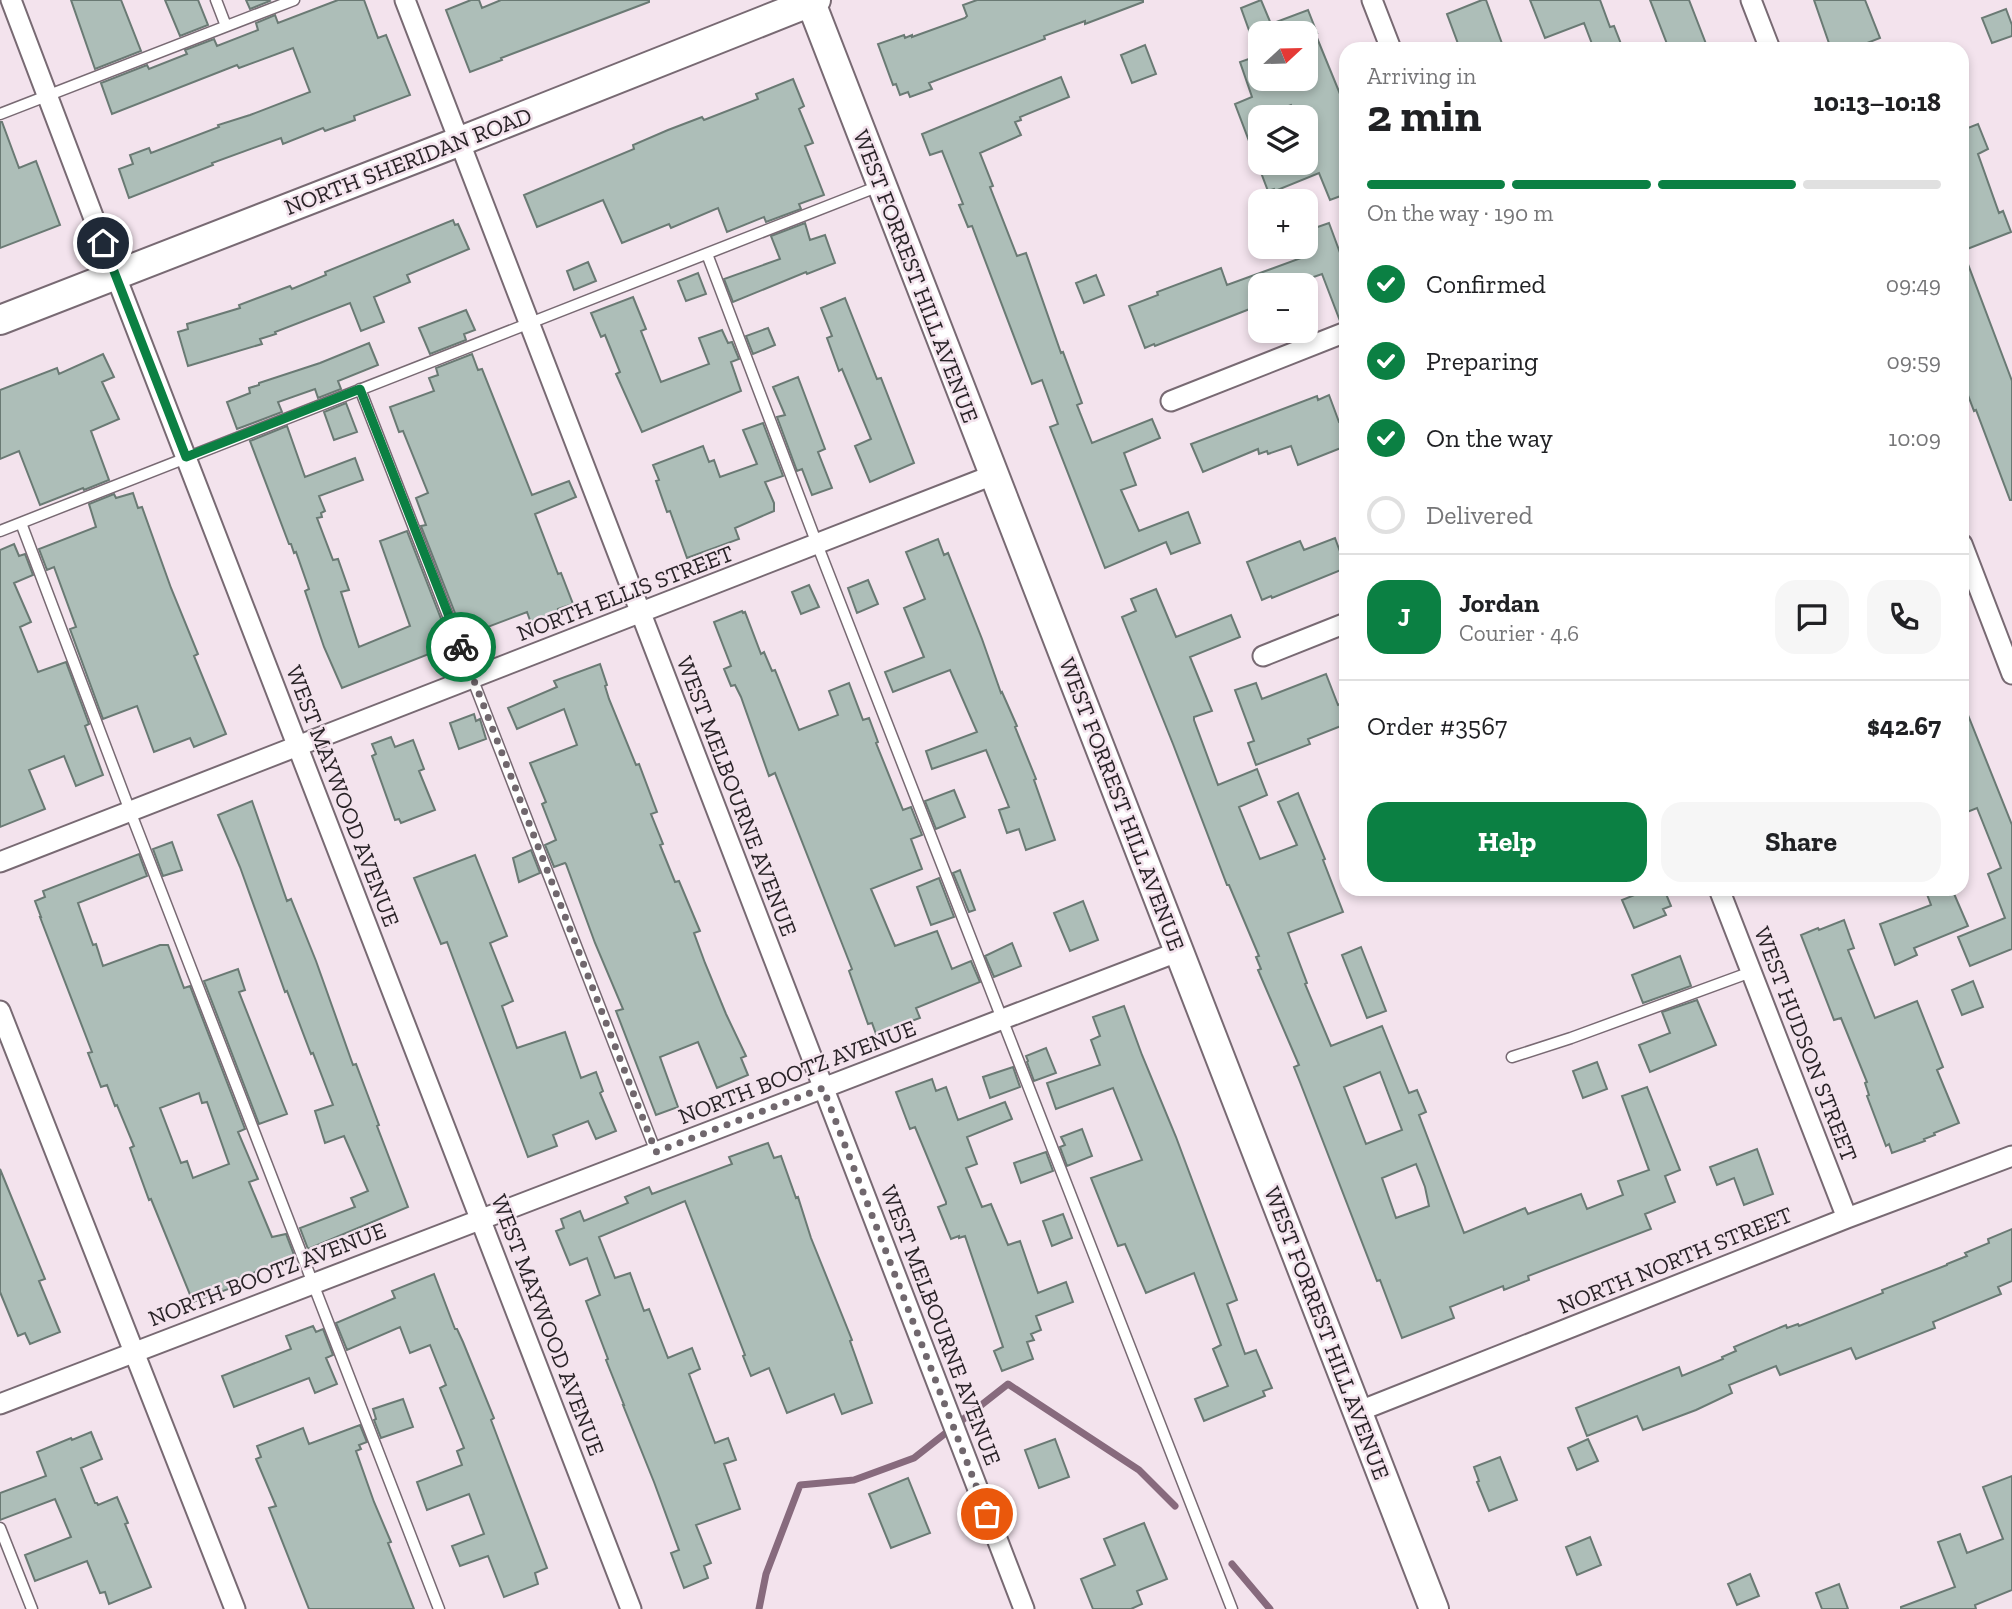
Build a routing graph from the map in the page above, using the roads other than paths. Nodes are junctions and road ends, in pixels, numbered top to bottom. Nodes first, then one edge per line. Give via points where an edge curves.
1 (11, 0) edge
2 (216, 0) edge
3 (293, 0) edge
4 (405, 0) edge
5 (1372, 0) edge
6 (1751, 0) edge
7 (812, 1) edge
8 (226, 26) junction
9 (1388, 42) edge
10 (1767, 42) edge
11 (47, 96) junction
12 (0, 114) edge
13 (458, 142) junction
14 (881, 185) junction
15 (707, 254) junction
16 (115, 274) junction
17 (0, 320) edge
18 (529, 324) junction
19 (1339, 335) edge
20 (360, 389) junction
21 (1171, 401) dead end
22 (186, 457) junction
23 (993, 475) junction
24 (21, 523) junction
25 (0, 531) edge
26 (817, 544) junction
27 (1969, 562) edge
28 (640, 612) junction
29 (1339, 626) edge
30 (1263, 656) dead end
31 (2012, 674) edge
32 (473, 678) junction
33 (298, 747) junction
34 (130, 811) junction
35 (0, 862) edge
36 (1721, 896) edge
37 (1180, 951) junction
38 (1751, 972) junction
39 (0, 1011) edge
40 (1002, 1019) junction
41 (1512, 1057) dead end
42 (823, 1088) junction
43 (656, 1152) junction
44 (2012, 1156) edge
45 (1847, 1218) junction
46 (481, 1219) junction
47 (312, 1283) junction
48 (135, 1351) junction
49 (0, 1404) edge
50 (1357, 1412) junction
51 (0, 1528) edge
52 (32, 1609) edge
53 (235, 1609) edge
54 (439, 1609) edge
55 (631, 1609) edge
56 (1024, 1609) edge
57 (1232, 1609) edge
58 (1434, 1609) edge

1 - 11 street, WEST MAYWOOD AVENUE
2 - 8 lane
3 - 8 lane
4 - 13 street, WEST MELBOURNE AVENUE
5 - 9 street
6 - 10 street
7 - 13 main road, NORTH SHERIDAN ROAD
7 - 14 main road, WEST FORREST HILL AVENUE
8 - 11 lane
11 - 12 lane
11 - 16 street, WEST MAYWOOD AVENUE
13 - 16 main road, NORTH SHERIDAN ROAD
13 - 18 street, WEST MELBOURNE AVENUE
14 - 15 lane
14 - 23 main road, WEST FORREST HILL AVENUE
15 - 18 lane
15 - 26 lane
16 - 17 main road, NORTH SHERIDAN ROAD
16 - 22 street, WEST MAYWOOD AVENUE
18 - 20 lane
18 - 28 street, WEST MELBOURNE AVENUE
19 - 21 street
20 - 22 lane
20 - 32 lane
22 - 24 lane
22 - 33 street, WEST MAYWOOD AVENUE
23 - 26 street, NORTH ELLIS STREET
23 - 37 main road, WEST FORREST HILL AVENUE
24 - 25 lane
24 - 34 lane
26 - 28 street, NORTH ELLIS STREET
26 - 40 lane
27 - 31 street
28 - 32 street, NORTH ELLIS STREET
28 - 42 street, WEST MELBOURNE AVENUE
29 - 30 street
32 - 33 street, NORTH ELLIS STREET
32 - 43 lane
33 - 34 street, NORTH ELLIS STREET
33 - 46 street, WEST MAYWOOD AVENUE
34 - 35 street, NORTH ELLIS STREET
34 - 47 lane
36 - 38 street, WEST HUDSON STREET
37 - 40 street, NORTH BOOTZ AVENUE
37 - 50 main road, WEST FORREST HILL AVENUE
38 - 41 lane
38 - 45 street, WEST HUDSON STREET
39 - 48 street
40 - 42 street, NORTH BOOTZ AVENUE
40 - 57 lane
42 - 43 street, NORTH BOOTZ AVENUE
42 - 56 street, WEST MELBOURNE AVENUE
43 - 46 street, NORTH BOOTZ AVENUE
44 - 45 street, NORTH NORTH STREET
45 - 50 street, NORTH NORTH STREET
46 - 47 street, NORTH BOOTZ AVENUE
46 - 55 street, WEST MAYWOOD AVENUE
47 - 48 street, NORTH BOOTZ AVENUE
47 - 54 lane
48 - 49 street, NORTH BOOTZ AVENUE
48 - 53 street
50 - 58 main road, WEST FORREST HILL AVENUE
51 - 52 lane

